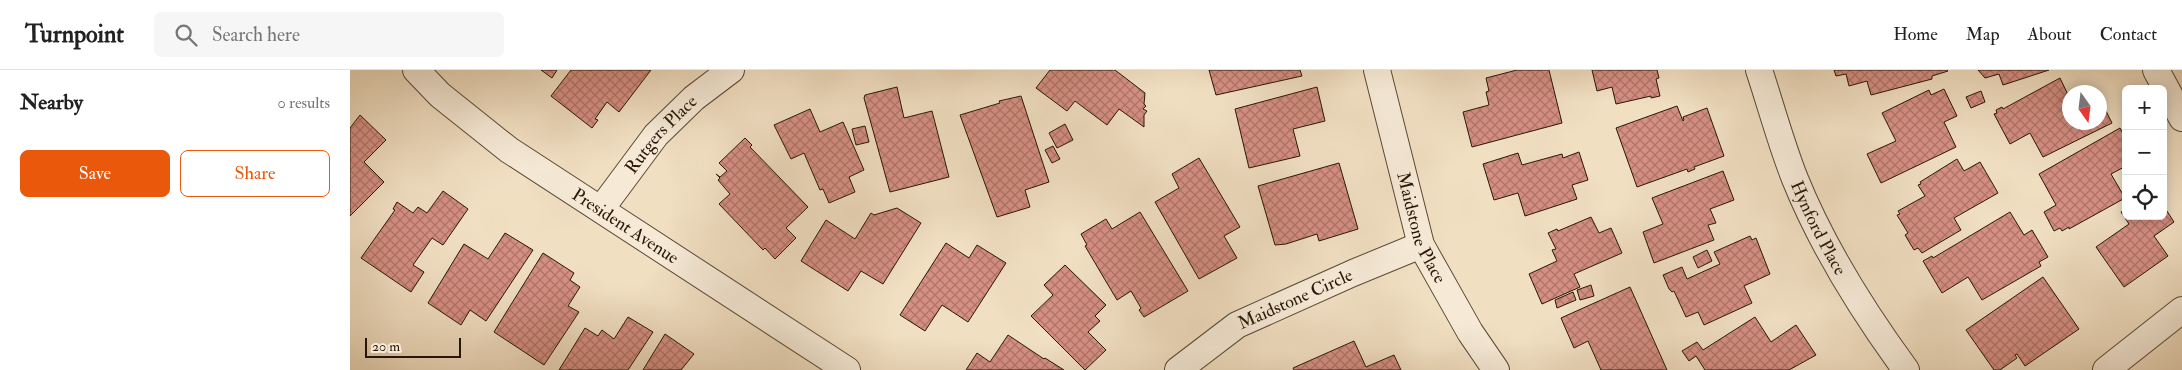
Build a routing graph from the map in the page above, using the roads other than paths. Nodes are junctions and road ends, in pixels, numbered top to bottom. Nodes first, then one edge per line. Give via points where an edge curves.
1 (416, 70) edge
2 (732, 70) edge
3 (1377, 70) edge
4 (1760, 70) edge
5 (2156, 70) edge
6 (2182, 118) edge
7 (601, 209) junction
8 (1421, 245) junction
9 (2182, 310) edge
10 (847, 370) edge
11 (1178, 370) edge
12 (1496, 370) edge
13 (1906, 370) edge
14 (2106, 370) edge

1 - 7 street, President Avenue via 440,95 509,150
2 - 7 street, Rutgers Place via 694,98 656,135
3 - 8 street, Maidstone Place
4 - 13 street, Hynford Place via 1795,178 1827,248 1867,317
5 - 6 street
7 - 10 street, President Avenue
8 - 11 street, Maidstone Circle via 1237,325
8 - 12 street, Maidstone Place via 1470,332
9 - 14 street

